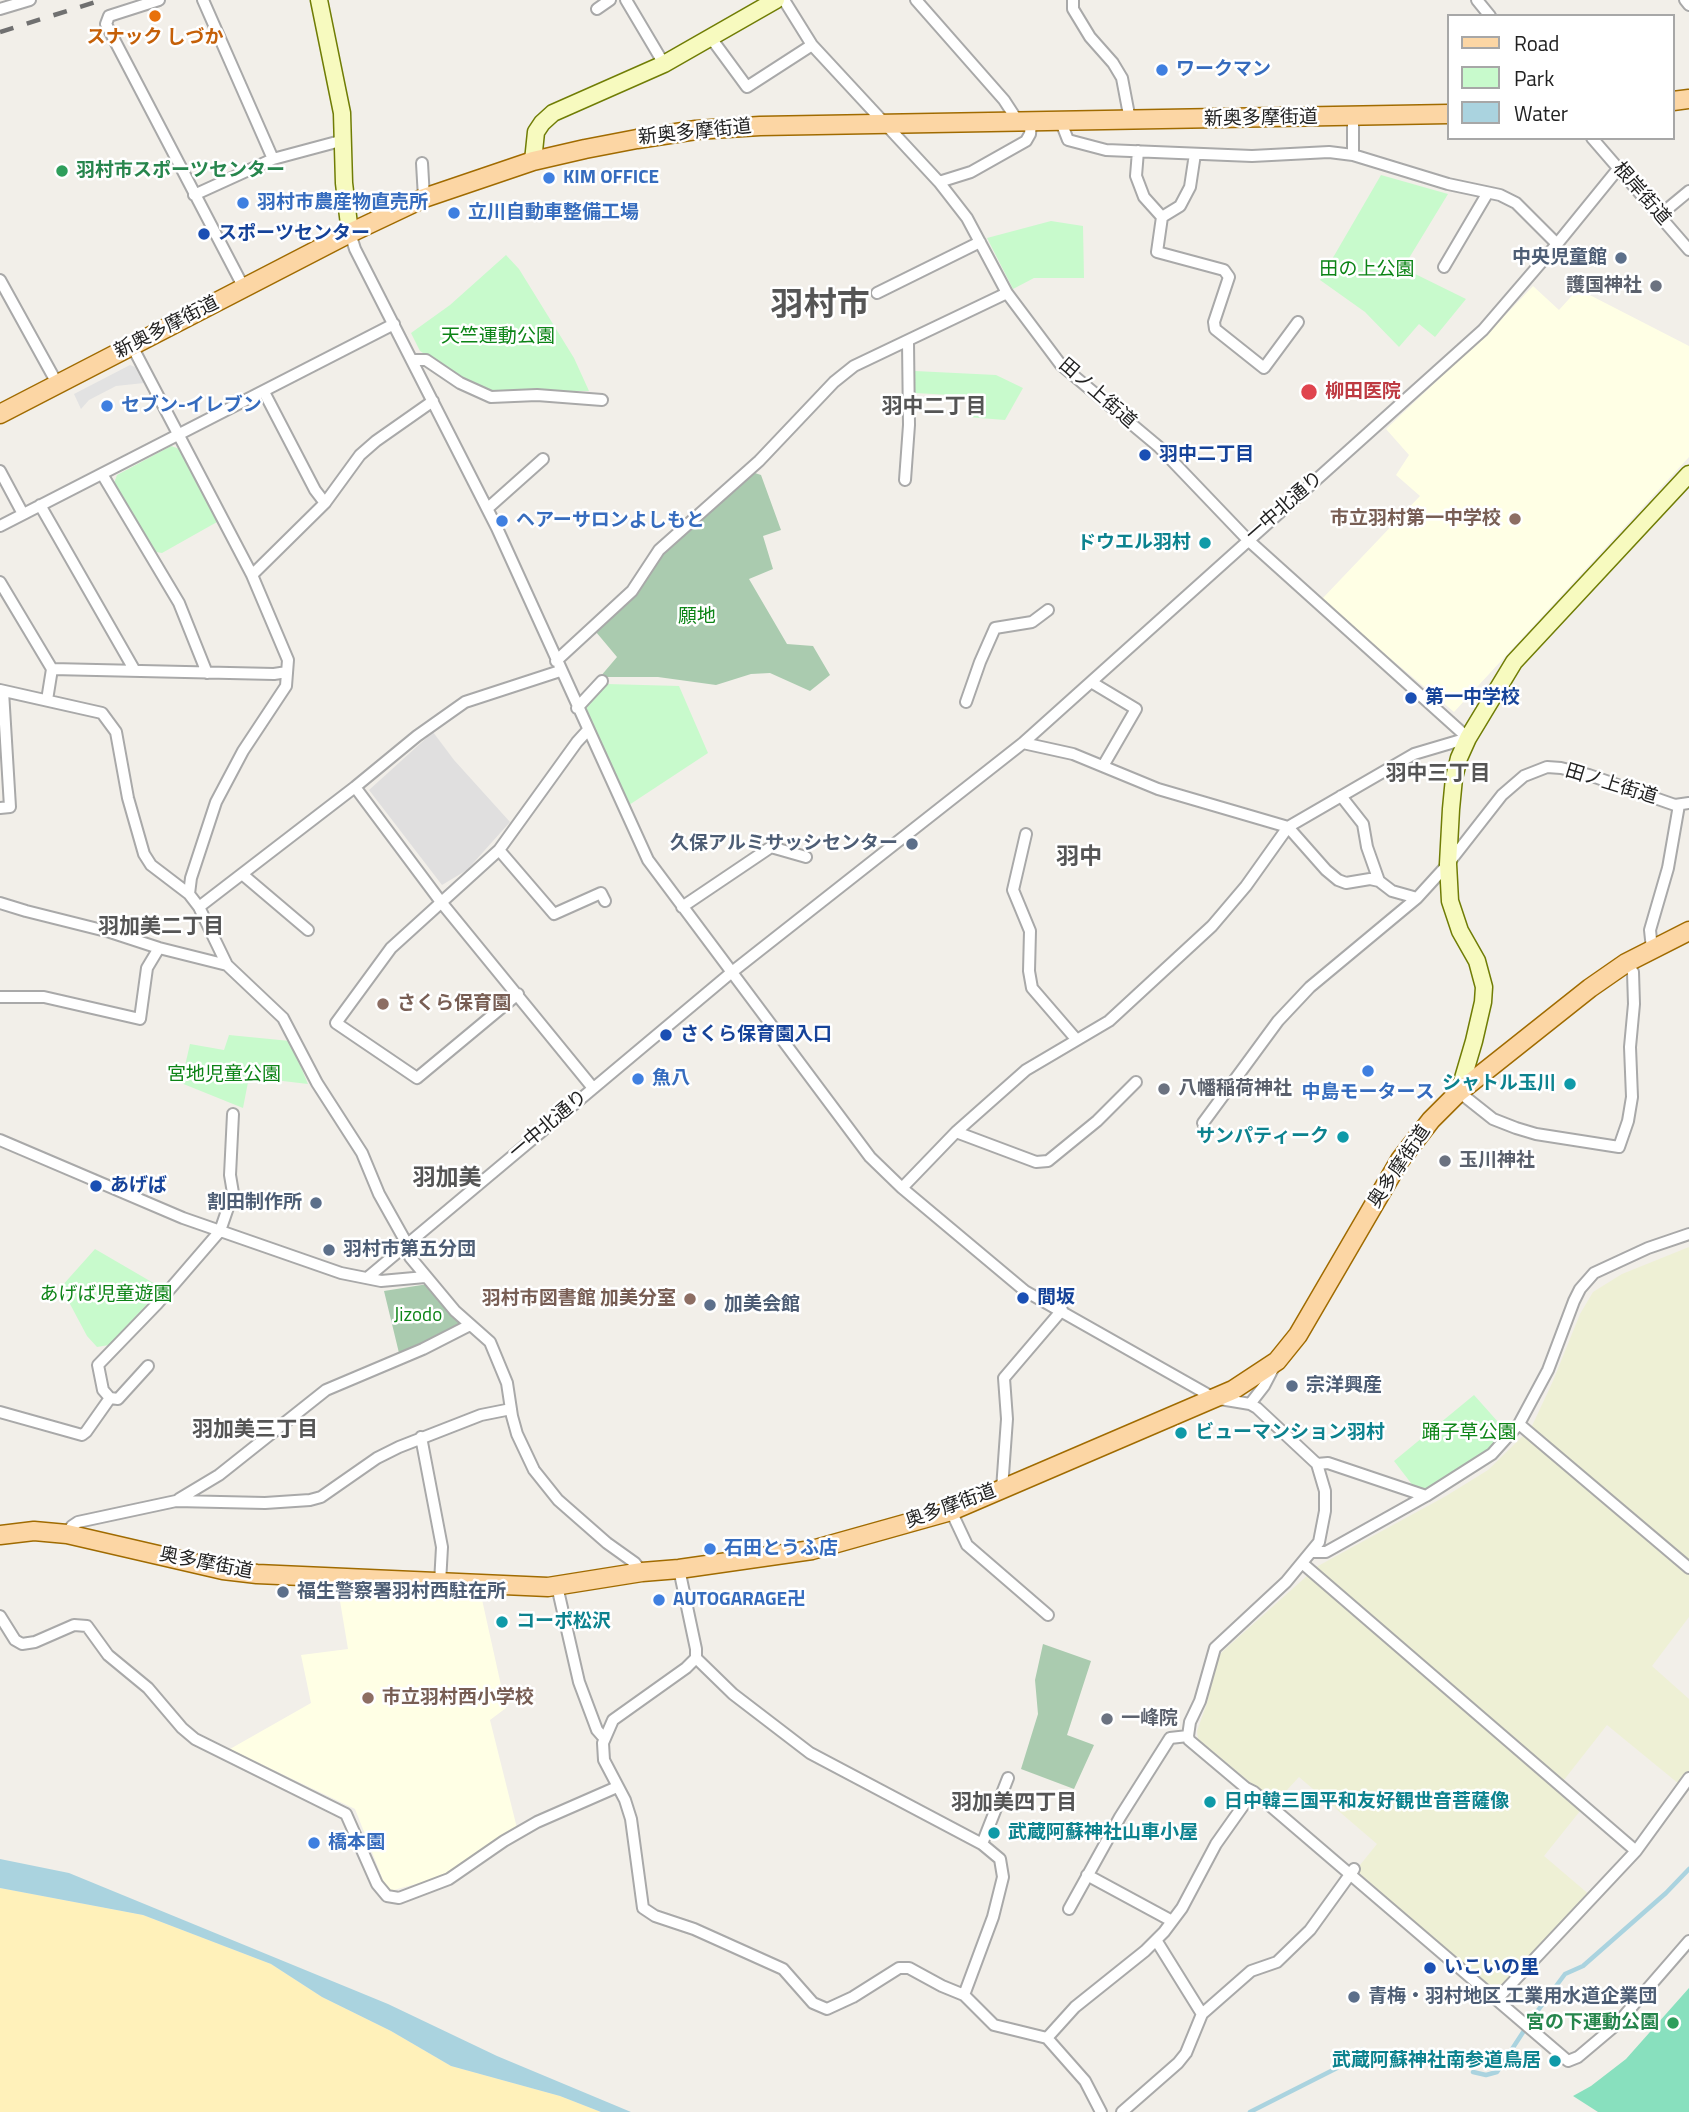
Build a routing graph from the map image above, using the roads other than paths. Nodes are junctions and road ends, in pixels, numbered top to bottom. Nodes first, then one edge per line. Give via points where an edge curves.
1 (30, 0) edge
2 (159, 0) edge
3 (203, 0) edge
4 (319, 0) edge
5 (610, 0) edge
6 (626, 0) edge
7 (776, 0) edge
8 (784, 0) edge
9 (916, 0) edge
10 (1073, 0) edge
11 (1477, 0) edge
12 (1685, 0) edge
13 (1689, 5) edge
14 (0, 9) edge
15 (597, 9) dead end
16 (1488, 14) edge
17 (711, 38) junction
18 (812, 46) junction
19 (664, 64) junction
20 (1448, 114) edge
21 (1353, 117) junction
22 (1130, 120) junction
23 (1061, 122) junction
24 (1025, 123) junction
25 (884, 124) junction
26 (344, 140) junction
27 (1594, 140) edge
28 (1138, 151) junction
29 (1195, 154) junction
30 (1353, 155) junction
31 (273, 159) junction
32 (533, 161) junction
33 (422, 163) dead end
34 (1618, 169) junction
35 (939, 183) junction
36 (1689, 191) edge
37 (1488, 194) junction
38 (194, 195) junction
39 (424, 198) junction
40 (1660, 215) junction
41 (1162, 217) junction
42 (350, 233) junction
43 (980, 242) junction
44 (1557, 244) junction
45 (1689, 250) edge
46 (1444, 267) dead end
47 (0, 280) edge
48 (243, 288) junction
49 (877, 293) dead end
50 (1007, 293) junction
51 (11, 300) junction
52 (0, 305) edge
53 (1298, 322) dead end
54 (394, 324) junction
55 (908, 342) junction
56 (132, 346) junction
57 (412, 360) junction
58 (58, 385) junction
59 (264, 392) junction
60 (602, 400) dead end
61 (433, 401) junction
62 (0, 414) edge
63 (180, 436) junction
64 (544, 459) dead end
65 (0, 471) edge
66 (102, 474) junction
67 (1689, 474) edge
68 (905, 480) dead end
69 (325, 503) junction
70 (40, 505) junction
71 (488, 508) junction
72 (23, 514) junction
73 (0, 526) edge
74 (1248, 540) junction
75 (252, 576) junction
76 (0, 582) edge
77 (1048, 610) dead end
78 (558, 666) junction
79 (52, 669) junction
80 (135, 671) junction
81 (207, 673) junction
82 (287, 673) junction
83 (601, 681) dead end
84 (1091, 682) junction
85 (2, 691) edge
86 (47, 700) junction
87 (966, 702) dead end
88 (577, 708) junction
89 (3, 726) edge
90 (588, 730) junction
91 (1468, 738) junction
92 (1023, 743) junction
93 (1103, 766) junction
94 (355, 787) junction
95 (1341, 796) junction
96 (1684, 804) edge
97 (0, 808) edge
98 (1288, 827) junction
99 (1026, 834) dead end
100 (499, 850) junction
101 (806, 857) dead end
102 (1448, 864) junction
103 (242, 874) junction
104 (1378, 881) junction
105 (189, 894) junction
106 (1417, 898) junction
107 (605, 901) dead end
108 (441, 902) junction
109 (0, 903) edge
110 (199, 907) junction
111 (682, 907) junction
112 (307, 930) dead end
113 (1689, 931) edge
114 (159, 948) junction
115 (1652, 948) junction
116 (1626, 962) junction
117 (227, 965) junction
118 (732, 972) junction
119 (518, 994) junction
120 (0, 997) edge
121 (1076, 1039) junction
122 (1136, 1082) dead end
123 (593, 1088) junction
124 (1459, 1092) junction
125 (233, 1115) dead end
126 (1203, 1123) dead end
127 (956, 1132) junction
128 (0, 1140) edge
129 (902, 1188) junction
130 (220, 1231) junction
131 (1689, 1234) edge
132 (407, 1244) junction
133 (425, 1277) junction
134 (366, 1279) junction
135 (1062, 1310) junction
136 (470, 1325) junction
137 (1276, 1361) junction
138 (148, 1366) dead end
139 (110, 1398) junction
140 (1214, 1398) junction
141 (1250, 1404) junction
142 (511, 1409) junction
143 (0, 1412) edge
144 (1519, 1424) junction
145 (421, 1437) junction
146 (1317, 1464) junction
147 (1002, 1489) junction
148 (1426, 1496) junction
149 (176, 1501) junction
150 (951, 1511) junction
151 (67, 1534) junction
152 (0, 1535) edge
153 (1312, 1552) junction
154 (1302, 1563) junction
155 (1689, 1568) edge
156 (679, 1569) junction
157 (642, 1572) junction
158 (440, 1583) junction
159 (557, 1586) junction
160 (1048, 1615) dead end
161 (0, 1616) edge
162 (696, 1658) junction
163 (1188, 1735) junction
164 (604, 1738) junction
165 (1008, 1778) dead end
166 (1689, 1778) edge
167 (617, 1787) junction
168 (1246, 1788) junction
169 (982, 1844) junction
170 (1636, 1851) junction
171 (1353, 1872) junction
172 (1087, 1875) junction
173 (1069, 1909) dead end
174 (1172, 1921) junction
175 (1156, 1940) junction
176 (1689, 1941) edge
177 (964, 1995) junction
178 (1497, 1999) junction
179 (1202, 2014) junction
180 (1047, 2038) junction
181 (1101, 2112) edge
182 (1122, 2112) edge

1 - 14 street
2 - 38 street via 109,16 106,24
3 - 31 street
4 - 26 street
5 - 15 street
6 - 19 street
7 - 17 street
8 - 18 street, 田ノ上街道
9 - 24 street
10 - 22 street via 1073,9 1090,37 1122,78
11 - 16 street
12 - 13 street
17 - 18 street via 747,87
17 - 19 street
18 - 25 street, 田ノ上街道
19 - 32 street via 553,113 536,132
20 - 21 main road, 新奥多摩街道
21 - 22 main road, 新奥多摩街道
21 - 30 street
22 - 23 main road, 新奥多摩街道
23 - 24 main road, 新奥多摩街道
23 - 28 street via 1068,140 1106,150
24 - 25 main road, 新奥多摩街道
24 - 35 street via 1030,134 1027,141 971,172
25 - 32 main road, 新奥多摩街道 via 696,131
25 - 35 street, 田ノ上街道
26 - 31 street
26 - 42 street
27 - 34 street, 根岸街道
28 - 29 street
28 - 41 street via 1136,176 1144,197
29 - 30 street
29 - 41 street via 1190,187 1180,206
30 - 37 street
31 - 38 street
32 - 39 main road, 新奥多摩街道
33 - 39 street
34 - 40 street, 根岸街道
34 - 44 street, 一中北通り
35 - 43 street, 田ノ上街道
36 - 40 street
37 - 44 street via 1516,203
37 - 46 street
38 - 48 street
39 - 42 main road, 新奥多摩街道
40 - 45 street, 根岸街道
41 - 53 street via 1157,252 1224,270 1228,276 1215,329 1264,368
42 - 48 main road, 新奥多摩街道
42 - 54 street
43 - 49 street
43 - 50 street, 田ノ上街道
44 - 74 street, 一中北通り via 1483,330
47 - 51 street
48 - 56 main road, 新奥多摩街道
50 - 55 street
50 - 74 street, 田ノ上街道 via 1061,365 1159,447
51 - 52 street
51 - 58 street
54 - 57 street
54 - 59 street
55 - 68 street
55 - 78 street via 854,366 834,382 759,461 659,550 632,591
56 - 58 main road, 新奥多摩街道
56 - 63 street
57 - 60 street via 426,360 491,397
57 - 61 street
58 - 62 main road, 新奥多摩街道
59 - 63 street
59 - 69 street
61 - 69 street via 360,455
61 - 71 street
63 - 66 street
63 - 75 street
64 - 71 street
65 - 72 street
66 - 70 street
66 - 81 street via 179,603
67 - 91 street via 1514,662
69 - 75 street
70 - 72 street
70 - 80 street
71 - 78 street
72 - 73 street
74 - 84 street, 一中北通り
74 - 91 street, 田ノ上街道
75 - 82 street via 288,660
76 - 79 street
77 - 87 street via 1032,622 995,628
78 - 88 street
78 - 94 street via 465,702
79 - 80 street
79 - 86 street
80 - 81 street
81 - 82 street
82 - 105 street via 286,686 216,802
83 - 88 street
84 - 92 street, 一中北通り
84 - 93 street via 1136,709
85 - 86 street
85 - 89 street
86 - 105 street via 102,713 116,732 144,854
88 - 90 street
89 - 97 street via 10,807
90 - 100 street
90 - 111 street via 648,860
91 - 95 street via 1414,754
91 - 102 street via 1454,778
92 - 93 street
92 - 118 street, 一中北通り
93 - 98 street via 1157,789
94 - 103 street
94 - 108 street
95 - 98 street
95 - 104 street via 1363,824
96 - 102 street, 田ノ上街道 via 1589,775 1555,767 1540,769 1502,795
96 - 115 street via 1650,930
98 - 104 street via 1338,880
98 - 121 street via 1212,926 1109,1021
99 - 121 street via 1013,890 1030,931 1032,988
100 - 107 street via 554,914 601,893
100 - 108 street
101 - 111 street via 771,847
102 - 106 street, 田ノ上街道
102 - 124 street via 1454,918 1477,961 1484,987
103 - 110 street
103 - 112 street
104 - 106 street via 1392,891
105 - 110 street
106 - 126 street, 田ノ上街道 via 1310,987 1278,1021
108 - 119 street
108 - 119 street via 391,948 336,1023 417,1078
109 - 114 street
110 - 117 street
111 - 118 street
113 - 115 main road, 奥多摩街道
114 - 117 street
114 - 120 street via 147,968 140,1018 44,997
115 - 116 main road, 奥多摩街道
116 - 124 main road, 奥多摩街道
116 - 124 street via 1633,972 1632,1097 1619,1147 1516,1128 1479,1109
117 - 132 street via 283,1018 362,1153
118 - 123 street, 一中北通り
118 - 129 street via 870,1157
119 - 123 street
121 - 127 street via 1026,1070
122 - 127 street via 1048,1161 1036,1162
123 - 132 street, 一中北通り
124 - 137 main road, 奥多摩街道 via 1401,1160 1298,1335
125 - 130 street via 233,1193
127 - 129 street
128 - 130 street
129 - 135 street via 1005,1276
130 - 134 street
130 - 139 street via 98,1365 103,1390
131 - 144 street via 1594,1273 1574,1301 1548,1370
132 - 133 street via 410,1257
132 - 134 street, 一中北通り
133 - 134 street
133 - 136 street
135 - 140 street
135 - 147 street via 1004,1378 1007,1419
136 - 142 street via 494,1348 508,1383
136 - 149 street via 326,1390 219,1475
137 - 140 main road, 奥多摩街道
137 - 141 street
138 - 139 street via 118,1399
139 - 143 street via 82,1435
140 - 141 street
140 - 147 main road, 奥多摩街道
141 - 146 street
142 - 145 street
142 - 157 street via 520,1443 540,1479 572,1513
144 - 148 street via 1492,1454
144 - 155 street
145 - 149 street via 310,1500
145 - 158 street via 442,1547
146 - 148 street via 1328,1463
146 - 153 street via 1325,1511 1322,1534
147 - 150 main road, 奥多摩街道
148 - 153 street via 1326,1552
149 - 151 street via 78,1522
150 - 156 main road, 奥多摩街道 via 812,1550
150 - 160 street via 967,1545
151 - 152 main road, 奥多摩街道
151 - 158 main road, 奥多摩街道 via 234,1572
153 - 154 street
154 - 163 street via 1215,1648
154 - 170 street
156 - 157 main road, 奥多摩街道
156 - 162 street
157 - 159 main road, 奥多摩街道
158 - 159 main road, 奥多摩街道
159 - 164 street via 579,1682
161 - 167 street via 22,1644 74,1625 86,1626 108,1655 140,1680 195,1739 346,1814 377,1884 387,1896 399,1898 449,1879 537,1822
162 - 164 street via 613,1720
162 - 169 street via 733,1694 810,1753
163 - 168 street
163 - 172 street via 1170,1738
164 - 167 street via 604,1760
165 - 169 street
166 - 170 street
167 - 177 street via 631,1819 641,1903 649,1914 783,1969 822,2008 831,2008 903,1967
168 - 171 street
168 - 174 street via 1245,1803
169 - 177 street via 1000,1859 1003,1877
170 - 178 street
171 - 178 street
171 - 179 street via 1310,1930 1277,1962 1251,1971
172 - 173 street
172 - 174 street
174 - 175 street
175 - 179 street
175 - 180 street via 1075,2007
176 - 178 street via 1616,2025 1568,2061
177 - 180 street via 994,2025
179 - 182 street via 1178,2063
180 - 181 street via 1085,2081

